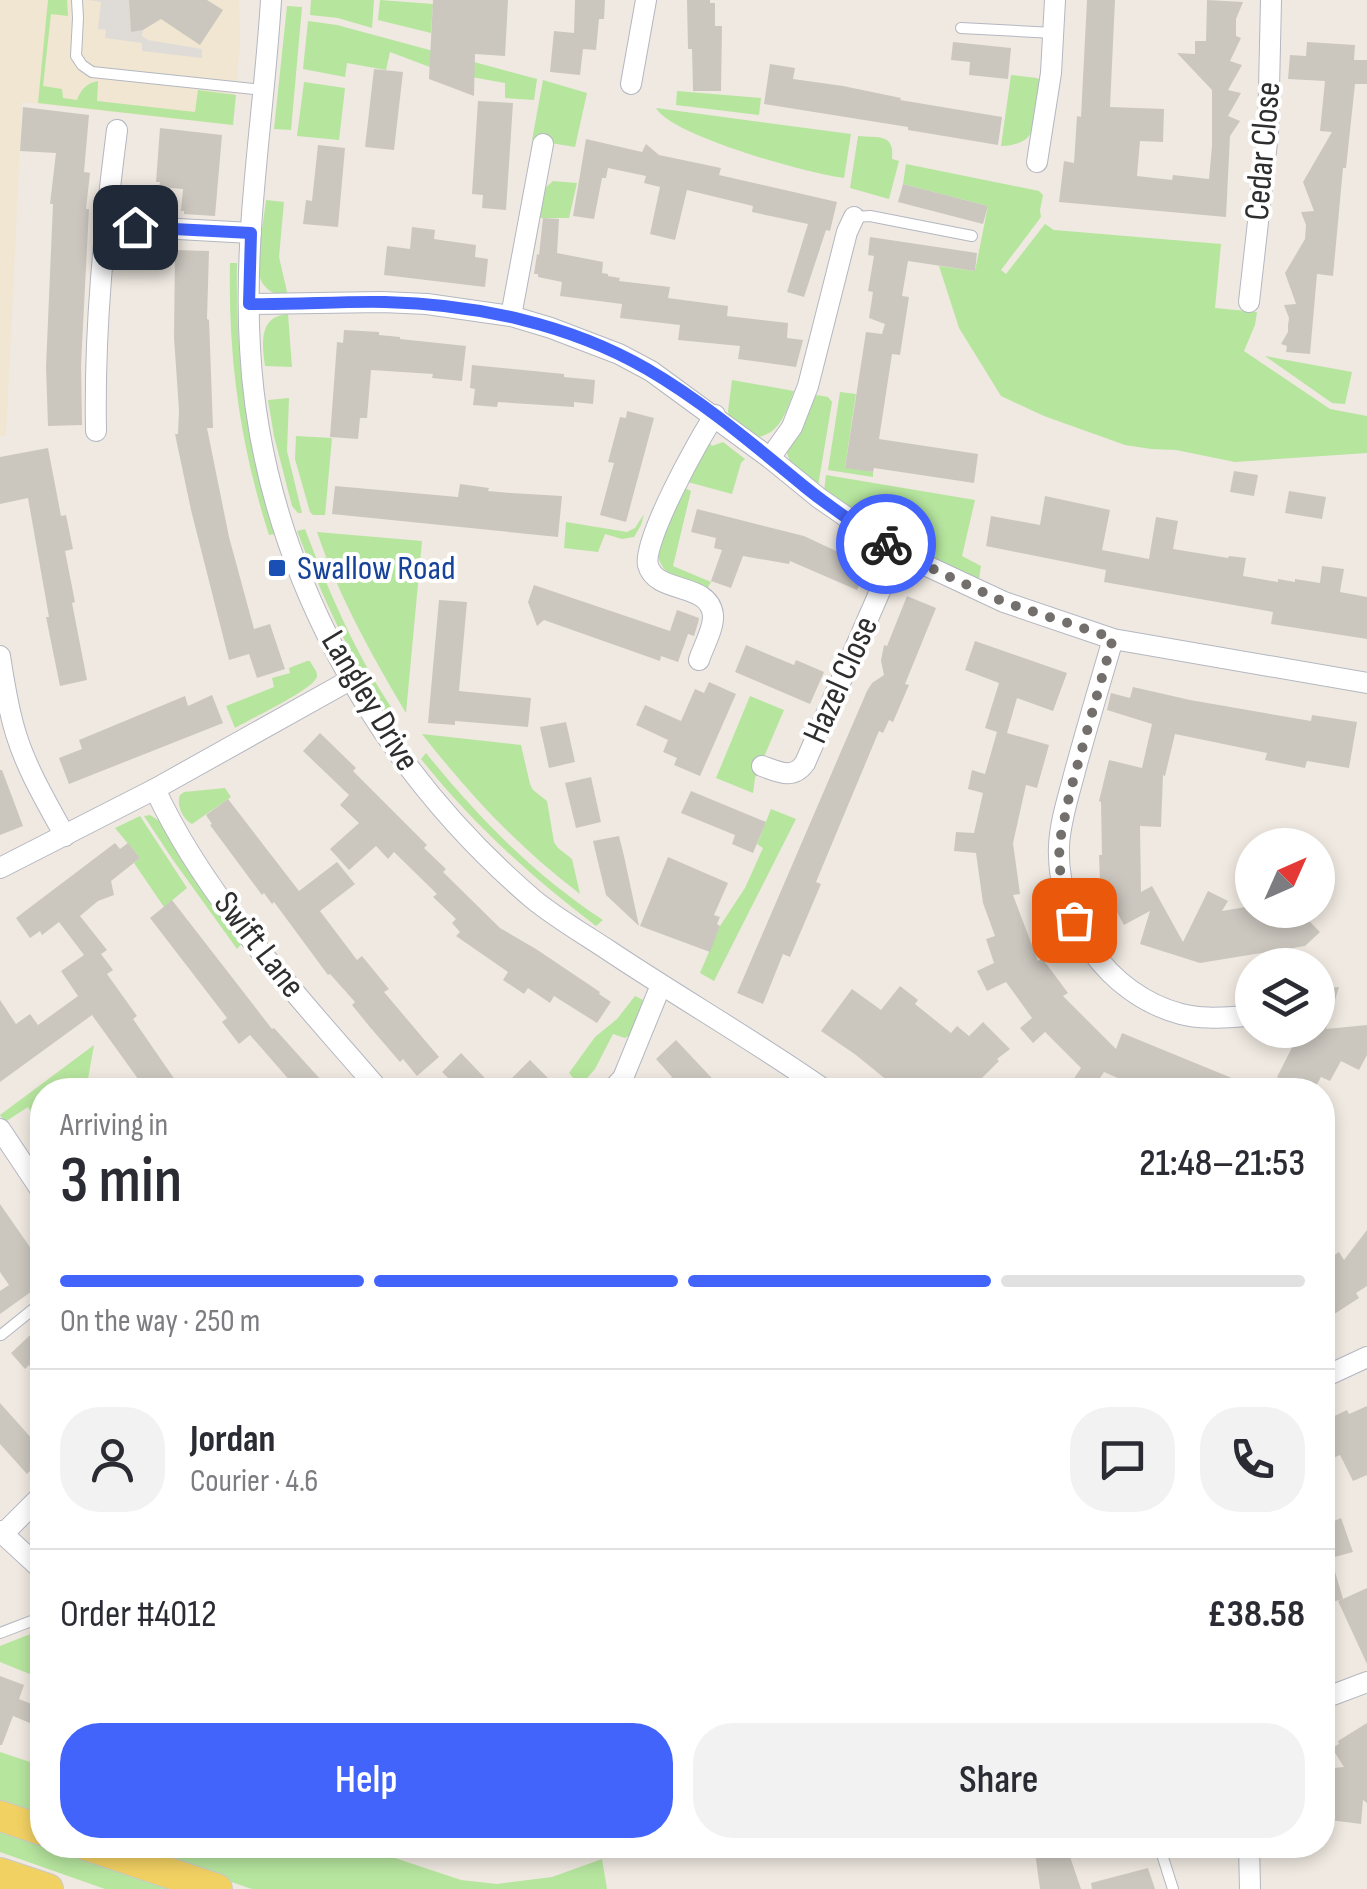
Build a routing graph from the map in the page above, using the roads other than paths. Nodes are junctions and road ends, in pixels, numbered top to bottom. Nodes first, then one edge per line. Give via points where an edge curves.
1 (77, 0) edge
2 (271, 0) edge
3 (646, 0) edge
4 (1055, 0) edge
5 (1271, 0) edge
6 (961, 28) dead end
7 (1054, 33) junction
8 (631, 84) dead end
9 (264, 90) junction
10 (117, 130) dead end
11 (542, 144) dead end
12 (1037, 162) dead end
13 (854, 217) joint
14 (105, 225) junction
15 (251, 233) junction
16 (972, 236) dead end
17 (1248, 302) dead end
18 (249, 304) junction
19 (511, 316) junction
20 (714, 416) junction
21 (96, 432) dead end
22 (770, 458) junction
23 (897, 552) junction
24 (1113, 638) junction
25 (0, 656) edge
26 (698, 660) dead end
27 (350, 680) junction
28 (1367, 683) edge
29 (762, 766) dead end
30 (155, 790) junction
31 (65, 836) junction
32 (0, 868) edge
33 (661, 985) junction
34 (1235, 1017) edge
35 (368, 1078) edge
36 (624, 1078) edge
37 (807, 1078) edge
38 (0, 1129) edge
39 (30, 1174) edge
40 (30, 1312) edge
41 (1, 1335) edge
42 (1367, 1356) edge
43 (1335, 1372) edge
44 (30, 1507) edge
45 (1, 1532) edge
46 (30, 1559) edge
47 (30, 1621) edge
48 (0, 1633) edge
49 (1367, 1682) edge
50 (1335, 1695) edge
51 (0, 1816) edge
52 (30, 1826) edge
53 (124, 1858) edge
54 (1163, 1858) edge
55 (1249, 1858) edge
56 (0, 1873) edge
57 (48, 1889) edge
58 (216, 1889) edge
59 (1174, 1889) edge
60 (1250, 1889) edge

1 - 9 lane via 76,56 92,72
2 - 9 street, Langley Drive
3 - 8 street
4 - 7 street
5 - 17 street, Cedar Close via 1268,133
6 - 7 lane
7 - 12 street
9 - 15 street, Langley Drive
10 - 14 street
11 - 19 street
13 - 16 lane
13 - 22 street via 808,386
14 - 15 street
14 - 21 street
15 - 18 street, Langley Drive
18 - 19 street via 427,304
18 - 27 street, Langley Drive via 253,390 270,484 304,585
19 - 20 street via 619,354
20 - 22 street
20 - 26 street via 686,463 648,558 661,581 709,604 713,620
22 - 23 street
23 - 24 street via 1004,602
23 - 29 street, Hazel Close via 805,763 787,775
24 - 28 street
24 - 34 street via 1061,832 1060,870 1074,920 1102,964 1148,1000 1178,1013
25 - 31 street via 17,737
27 - 30 street
27 - 33 street, Langley Drive via 430,796 479,850 536,902
30 - 31 street
30 - 35 street, Swift Lane via 192,860
31 - 32 street
33 - 36 street
33 - 37 street, Langley Drive
38 - 39 street
40 - 41 lane
42 - 43 street
44 - 45 street
45 - 46 street
47 - 48 lane
49 - 50 street
51 - 52 main road
53 - 58 main road
54 - 59 lane
55 - 60 street
56 - 57 main road

